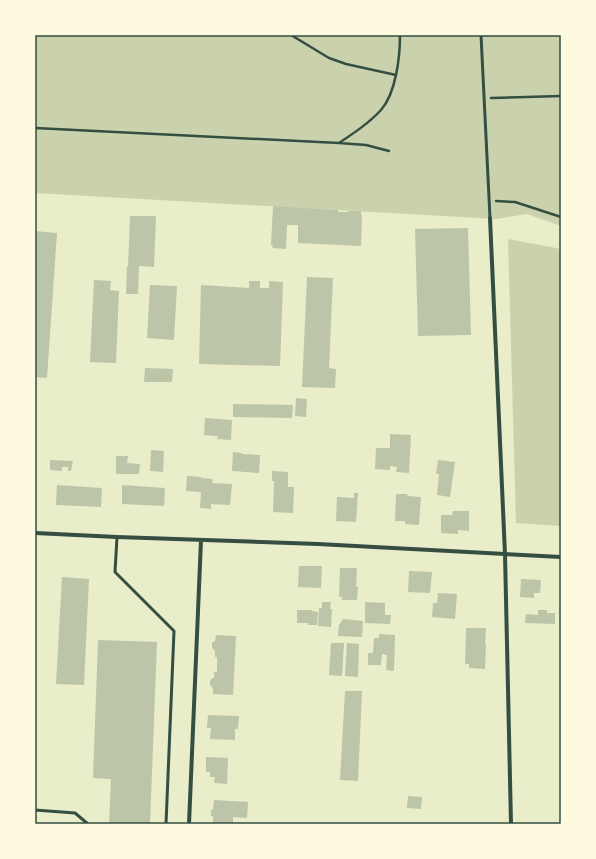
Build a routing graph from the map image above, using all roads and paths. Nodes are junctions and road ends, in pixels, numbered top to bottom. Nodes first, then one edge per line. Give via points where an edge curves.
1 (291, 35) edge
2 (400, 35) edge
3 (482, 35) edge
4 (396, 75) junction
5 (561, 96) edge
6 (485, 98) junction
7 (35, 128) edge
8 (339, 143) junction
9 (389, 151) dead end
10 (490, 200) junction
11 (561, 217) edge
12 (490, 218) joint
13 (35, 533) edge
14 (117, 537) junction
15 (201, 540) junction
16 (505, 554) junction
17 (561, 557) edge
18 (35, 810) edge
19 (88, 824) edge
20 (166, 824) edge
21 (189, 824) edge
22 (511, 824) edge

1 - 4 path via 334,60
2 - 4 path
3 - 6 lane
4 - 8 path via 391,93 382,109
5 - 6 path
6 - 10 lane
7 - 8 path
8 - 9 path via 366,145
10 - 11 path via 515,202
10 - 12 lane
12 - 16 street
13 - 14 street
14 - 15 street
14 - 20 lane via 115,572 174,631
15 - 16 street
15 - 21 street
16 - 17 street
16 - 22 street
18 - 19 lane via 75,814

